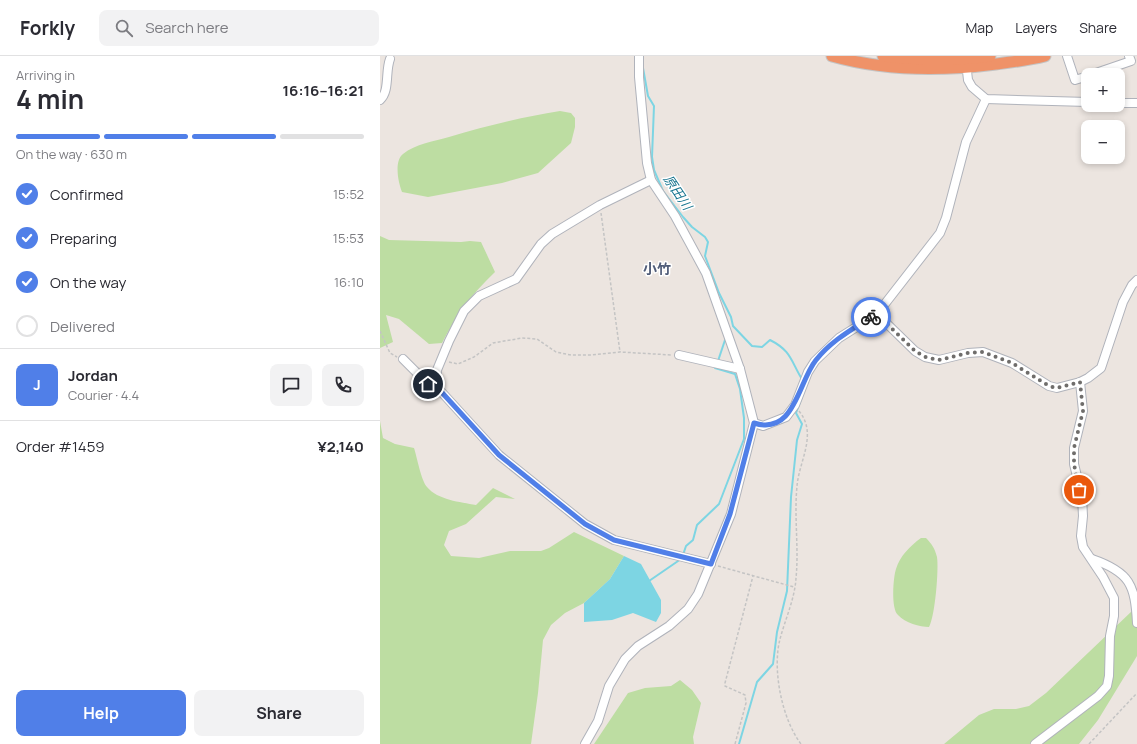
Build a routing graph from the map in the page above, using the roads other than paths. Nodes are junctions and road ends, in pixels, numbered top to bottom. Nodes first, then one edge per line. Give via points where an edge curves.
1 (639, 56) edge
2 (832, 56) edge
3 (883, 56) edge
4 (990, 56) edge
5 (1045, 56) edge
6 (1067, 56) edge
7 (1129, 56) edge
8 (392, 58) edge
9 (380, 61) edge
10 (966, 63) junction
11 (1110, 68) edge
12 (1081, 78) edge
13 (986, 99) junction
14 (380, 100) edge
15 (1081, 102) edge
16 (1125, 103) edge
17 (1137, 103) edge
18 (650, 180) junction
19 (1137, 280) edge
20 (877, 314) junction
21 (679, 356) road end
22 (403, 359) road end
23 (740, 369) junction
24 (1080, 382) junction
25 (436, 386) junction
26 (754, 423) junction
27 (1092, 559) junction
28 (711, 564) junction
29 (1137, 623) edge
30 (585, 744) edge
31 (1035, 744) edge

1 - 18 street
2 - 10 highway via 905,68
3 - 10 highway
4 - 10 highway
5 - 10 highway via 1034,59
6 - 12 street via 1075,80
7 - 11 street via 1131,61
8 - 9 street
8 - 14 street via 387,68 385,94
10 - 13 street via 968,80
13 - 15 street
13 - 20 street via 966,142 940,233
16 - 17 street
18 - 23 street via 675,216 706,273
18 - 25 street via 600,205 552,234 541,244 516,279 479,296 464,311 437,370
19 - 24 street via 1123,302 1101,368
20 - 24 street via 915,351 925,357 939,360 983,352 1012,363 1049,386 1057,388
20 - 26 street via 839,338 815,361 795,405 786,417 763,426
21 - 23 street
22 - 25 street via 428,384
23 - 26 street
24 - 27 street via 1083,411 1074,448 1074,464 1082,497 1083,547
25 - 28 street via 499,455 585,524 614,540
26 - 28 street via 730,514
27 - 29 street via 1122,573 1132,589
27 - 31 street via 1114,598 1107,686 1098,696
28 - 30 street via 698,594 688,609 669,626 638,646 625,659 609,686 598,721

